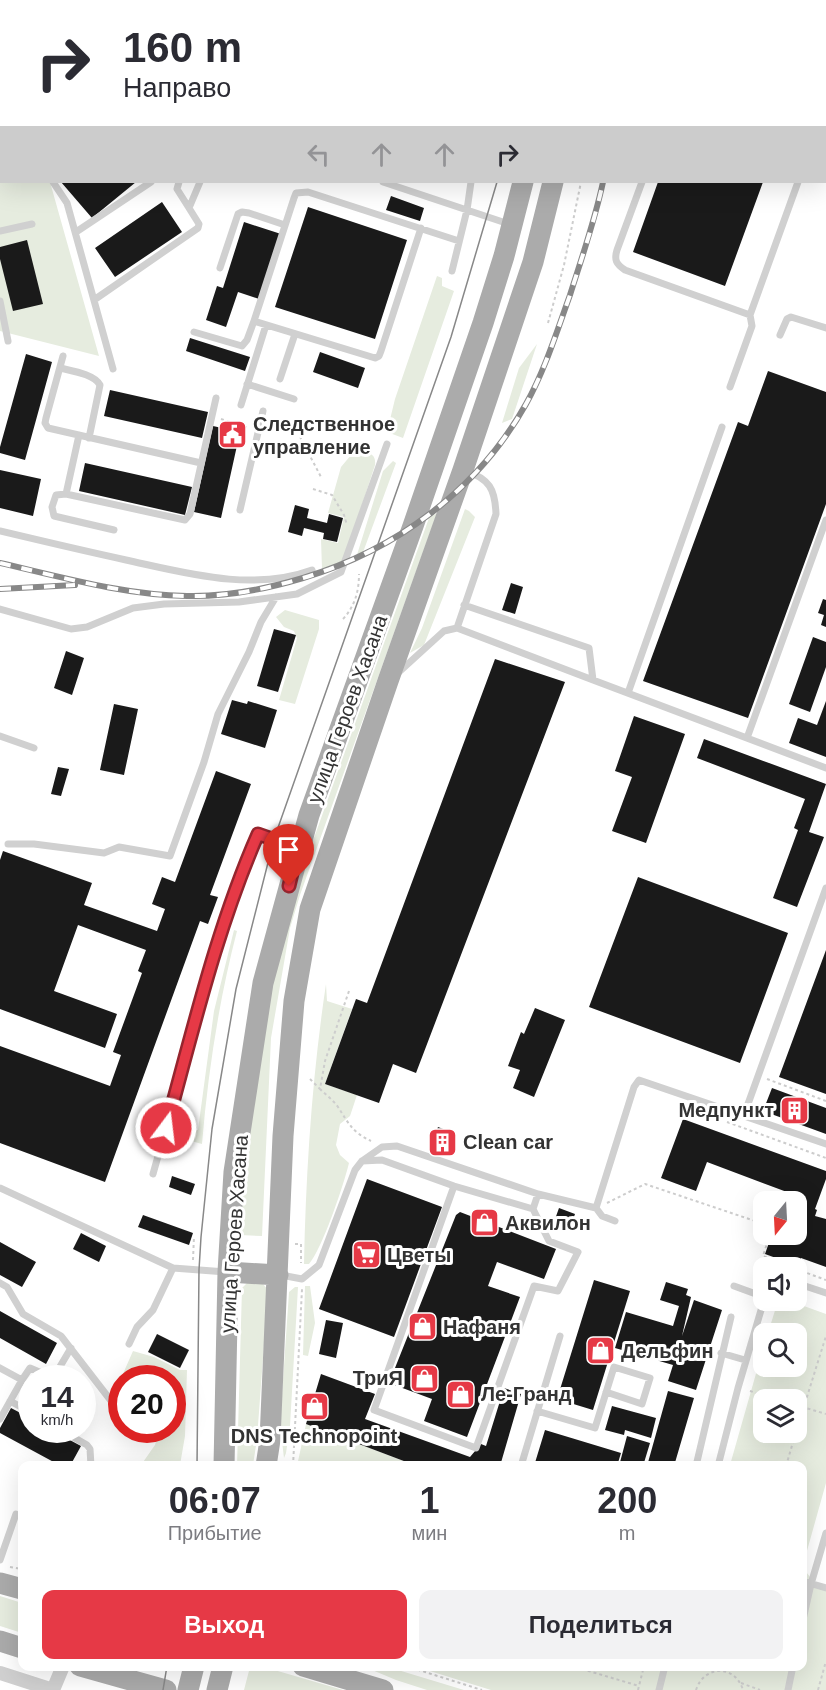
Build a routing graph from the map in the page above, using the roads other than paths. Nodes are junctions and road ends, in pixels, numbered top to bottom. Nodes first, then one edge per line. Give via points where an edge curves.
1 (54, 183) edge
2 (149, 183) edge
3 (179, 183) edge
4 (200, 183) edge
5 (390, 183) edge
6 (471, 183) edge
7 (522, 183) edge
8 (553, 183) edge
9 (642, 183) edge
10 (798, 183) edge
11 (189, 208) junction
12 (467, 210) junction
13 (32, 224) dead end
14 (285, 225) junction
15 (512, 225) junction
16 (421, 228) junction
17 (0, 231) edge
18 (76, 232) junction
19 (459, 241) junction
20 (220, 268) dead end
21 (452, 271) dead end
22 (94, 300) junction
23 (0, 301) edge
24 (750, 315) junction
25 (254, 321) junction
26 (267, 325) junction
27 (826, 328) edge
28 (194, 332) dead end
29 (295, 334) junction
30 (780, 335) dead end
31 (8, 341) dead end
32 (63, 356) dead end
33 (60, 368) junction
34 (113, 369) dead end
35 (280, 379) dead end
36 (247, 384) junction
37 (730, 387) dead end
38 (216, 398) dead end
39 (294, 399) dead end
40 (241, 405) dead end
41 (262, 411) dead end
42 (722, 427) dead end
43 (79, 435) junction
44 (89, 438) junction
45 (387, 444) dead end
46 (201, 463) junction
47 (463, 470) junction
48 (66, 494) junction
49 (240, 510) dead end
50 (826, 519) edge
51 (114, 530) dead end
52 (0, 531) edge
53 (312, 570) dead end
54 (276, 597) junction
55 (464, 605) junction
56 (0, 609) edge
57 (457, 628) junction
58 (593, 680) junction
59 (388, 681) junction
60 (628, 693) junction
61 (0, 736) edge
62 (747, 738) junction
63 (34, 748) dead end
64 (826, 768) edge
65 (8, 844) dead end
66 (298, 848) junction
67 (826, 888) edge
68 (744, 1115) junction
69 (826, 1144) edge
70 (362, 1161) junction
71 (153, 1174) dead end
72 (454, 1186) junction
73 (0, 1188) edge
74 (538, 1194) junction
75 (596, 1208) junction
76 (533, 1209) junction
77 (615, 1221) dead end
78 (173, 1268) junction
79 (228, 1272) junction
80 (278, 1275) junction
81 (0, 1282) edge
82 (734, 1287) dead end
83 (807, 1287) edge
84 (826, 1293) edge
85 (753, 1295) edge
86 (760, 1311) edge
87 (730, 1317) dead end
88 (560, 1336) dead end
89 (129, 1344) dead end
90 (71, 1348) junction
91 (721, 1353) junction
92 (746, 1360) junction
93 (61, 1365) edge
94 (0, 1368) edge
95 (18, 1378) edge
96 (18, 1387) edge
97 (606, 1392) junction
98 (108, 1397) edge
99 (10, 1401) junction
100 (18, 1405) edge
101 (537, 1412) junction
102 (0, 1419) edge
103 (83, 1443) edge
104 (91, 1461) edge
105 (224, 1461) edge
106 (267, 1461) edge
107 (522, 1461) edge
108 (697, 1461) edge
109 (719, 1461) edge
110 (16, 1514) dead end
111 (826, 1533) edge
112 (0, 1560) edge
113 (0, 1583) edge
114 (807, 1583) edge
115 (811, 1584) junction
116 (18, 1588) edge
117 (826, 1588) edge
118 (807, 1602) edge
119 (0, 1641) edge
120 (18, 1647) edge
121 (61, 1671) edge
122 (98, 1671) edge
123 (193, 1671) edge
124 (222, 1671) edge
125 (320, 1671) edge
126 (664, 1671) edge
127 (792, 1671) edge
128 (0, 1673) edge
129 (53, 1690) edge
130 (166, 1690) edge
131 (188, 1690) edge
132 (217, 1690) edge
133 (383, 1690) edge
134 (659, 1690) edge
135 (788, 1690) edge

1 - 18 lane via 68,202
2 - 18 lane
3 - 11 lane via 177,189
4 - 11 lane
5 - 12 lane
6 - 12 lane
7 - 15 main road, улица Героев Хасана
8 - 47 main road, улица Героев Хасана via 533,262
9 - 24 lane via 617,250 617,265
10 - 24 lane
11 - 22 lane via 198,228
12 - 15 lane
12 - 19 lane
13 - 17 lane
14 - 16 lane via 296,193 301,191
14 - 20 lane via 249,213 238,214
14 - 25 lane
15 - 66 main road, улица Героев Хасана via 483,323
16 - 19 lane
16 - 29 lane via 379,356 366,357
18 - 22 lane
19 - 21 lane
22 - 34 lane
23 - 31 lane
24 - 37 lane via 752,326
25 - 26 lane
25 - 28 lane via 242,346
26 - 29 lane
26 - 36 lane
27 - 30 lane via 791,317
29 - 35 lane
32 - 33 lane
33 - 43 lane via 45,423 52,430
33 - 44 lane via 92,378 100,385
36 - 39 lane
36 - 40 lane
38 - 46 lane
41 - 49 lane
42 - 60 lane
43 - 44 lane
43 - 48 lane
44 - 46 lane
45 - 54 lane via 340,572 297,594
46 - 48 lane via 190,514 185,520
47 - 55 lane via 489,484 495,496 496,514
47 - 59 main road, улица Героев Хасана
48 - 51 lane via 56,495 54,516
50 - 62 lane
52 - 53 lane via 222,579 258,580
54 - 56 lane via 134,608 87,627 71,629
54 - 65 lane via 218,714 170,856 119,847 104,853
55 - 57 lane
55 - 58 lane via 589,648
57 - 58 lane
57 - 59 lane via 444,632
58 - 60 lane
59 - 80 main road, улица Героев Хасана via 310,909 294,1001 283,1136
60 - 62 lane
61 - 63 lane
62 - 64 lane
66 - 71 lane via 258,834 245,863 214,957
66 - 79 main road, улица Героев Хасана via 263,983 234,1172
67 - 68 lane
68 - 69 lane
68 - 75 lane via 639,1080
70 - 72 lane via 382,1160
70 - 74 lane via 382,1147 397,1146
70 - 80 lane via 355,1170 319,1265 302,1279
72 - 76 lane
72 - 76 lane via 374,1410 476,1448 534,1286 558,1291 578,1252 549,1241
73 - 78 lane
74 - 75 lane
74 - 76 lane
75 - 77 lane via 602,1216
78 - 79 lane
78 - 89 lane via 153,1310 137,1327
79 - 80 main road
79 - 105 main road, улица Героев Хасана
80 - 106 main road, улица Героев Хасана
81 - 90 lane via 23,1314 61,1336
82 - 85 lane
83 - 84 lane
86 - 92 lane
87 - 91 lane
88 - 101 lane
90 - 93 lane
90 - 98 lane
91 - 92 lane
91 - 108 lane
92 - 109 lane
94 - 95 lane
96 - 99 lane
97 - 97 lane via 614,1367 650,1378 642,1404
97 - 101 lane via 595,1428
99 - 100 lane
99 - 102 lane
101 - 107 lane
103 - 104 lane via 90,1449
110 - 112 lane
111 - 115 lane
113 - 116 main road
114 - 115 lane
115 - 117 lane
115 - 118 lane
119 - 120 main road
121 - 129 street
122 - 130 main road
123 - 131 main road
124 - 132 main road
125 - 133 main road
126 - 134 lane
127 - 135 lane
128 - 129 street

